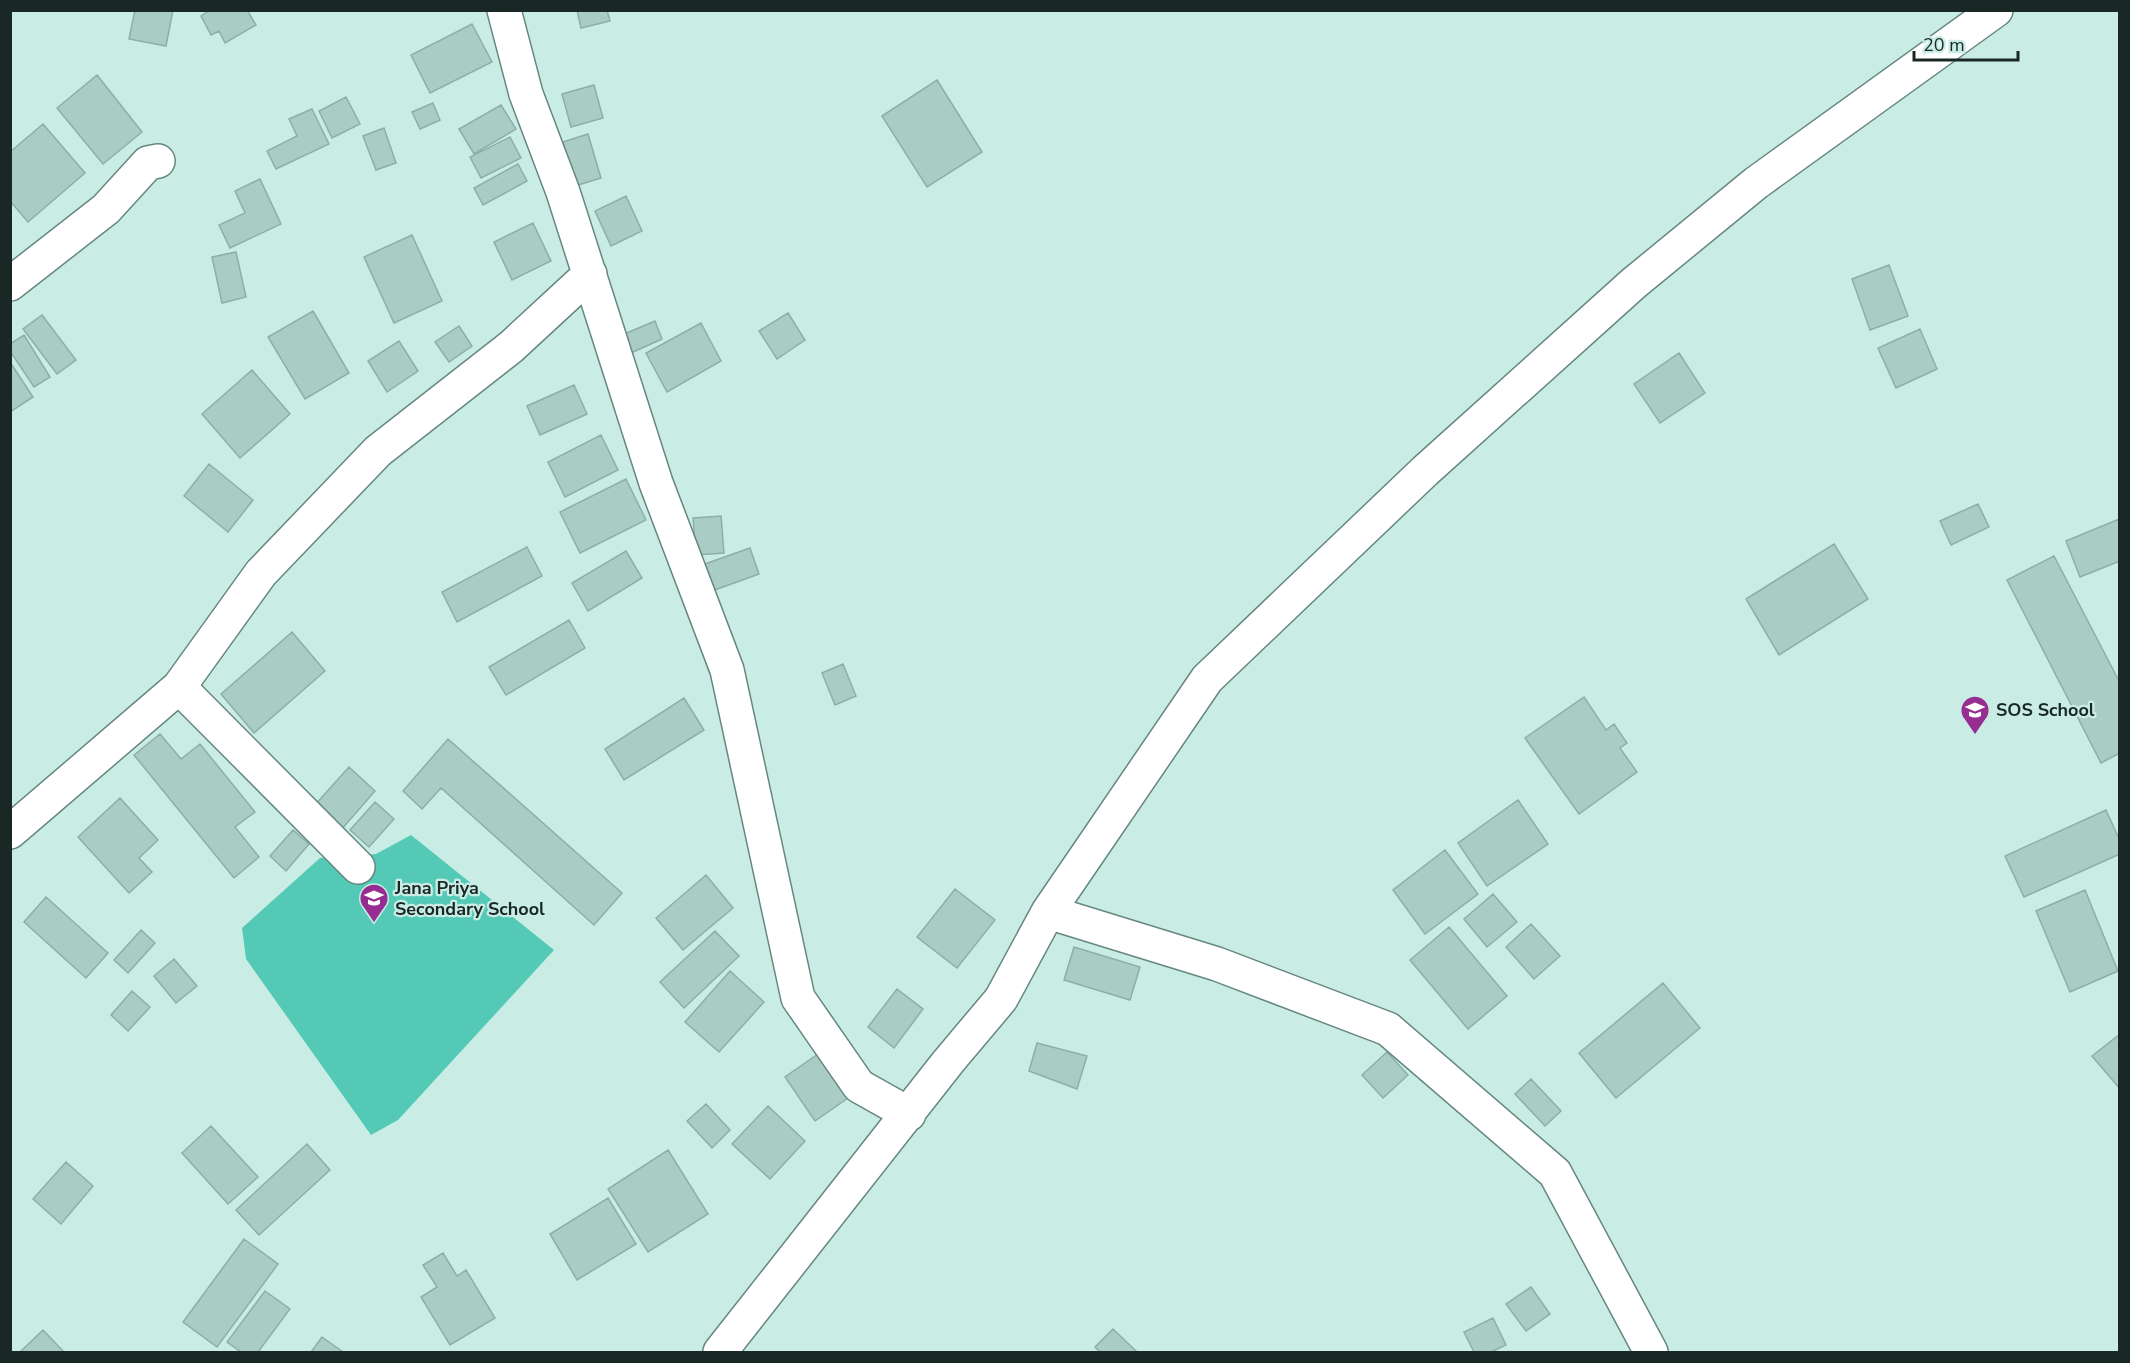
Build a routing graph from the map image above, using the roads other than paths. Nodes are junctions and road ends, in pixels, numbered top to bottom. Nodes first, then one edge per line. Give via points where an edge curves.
1 (504, 10) edge
2 (1996, 10) edge
3 (158, 161) dead end
4 (590, 274) junction
5 (10, 284) edge
6 (178, 687) junction
7 (10, 832) edge
8 (358, 867) dead end
9 (1048, 912) junction
10 (909, 1114) junction
11 (720, 1353) edge
12 (1651, 1353) edge

1 - 4 street via 526,94
2 - 9 street via 1756,183 1634,283 1425,471 1207,679
3 - 5 street via 148,163 106,209
4 - 6 street via 511,347 378,450 261,573
4 - 10 street via 656,483 727,670 798,998 859,1086
6 - 7 street
6 - 8 street
9 - 10 street via 1000,999
9 - 12 street via 1217,964 1388,1029 1555,1173
10 - 11 street

